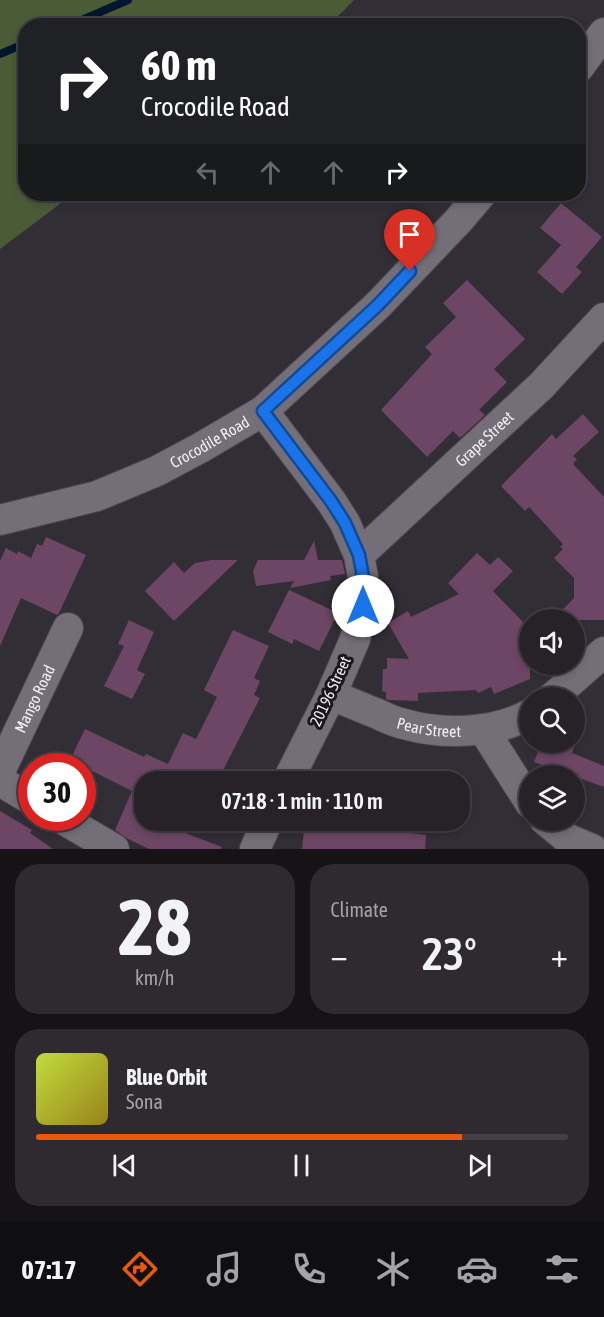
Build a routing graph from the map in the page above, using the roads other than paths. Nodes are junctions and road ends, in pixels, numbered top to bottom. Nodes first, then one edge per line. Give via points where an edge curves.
1 (604, 33) edge
2 (586, 57) edge
3 (475, 201) edge
4 (604, 318) edge
5 (263, 411) junction
6 (0, 520) edge
7 (359, 555) junction
8 (68, 628) dead end
9 (604, 652) edge
10 (564, 687) edge
11 (331, 695) junction
12 (519, 720) edge
13 (483, 729) junction
14 (0, 771) edge
15 (293, 771) edge
16 (0, 782) edge
17 (519, 786) edge
18 (18, 792) edge
19 (83, 831) edge
20 (263, 831) edge
21 (558, 831) edge
22 (114, 849) edge
23 (255, 849) edge
24 (592, 849) edge

1 - 2 street
3 - 5 street, Crocodile Road via 378,305
4 - 7 street, Grape Street via 541,386
5 - 6 street, Crocodile Road via 157,471 97,496
5 - 7 street, 20196 Street via 331,501
7 - 11 street, 20196 Street via 363,606 355,639
8 - 14 street, Mango Road
9 - 10 street
11 - 13 street, Pear Street via 402,724 444,730
11 - 15 street, 20196 Street
12 - 13 street, Pear Street
13 - 17 street
16 - 18 street
19 - 22 street
20 - 23 street
21 - 24 street

